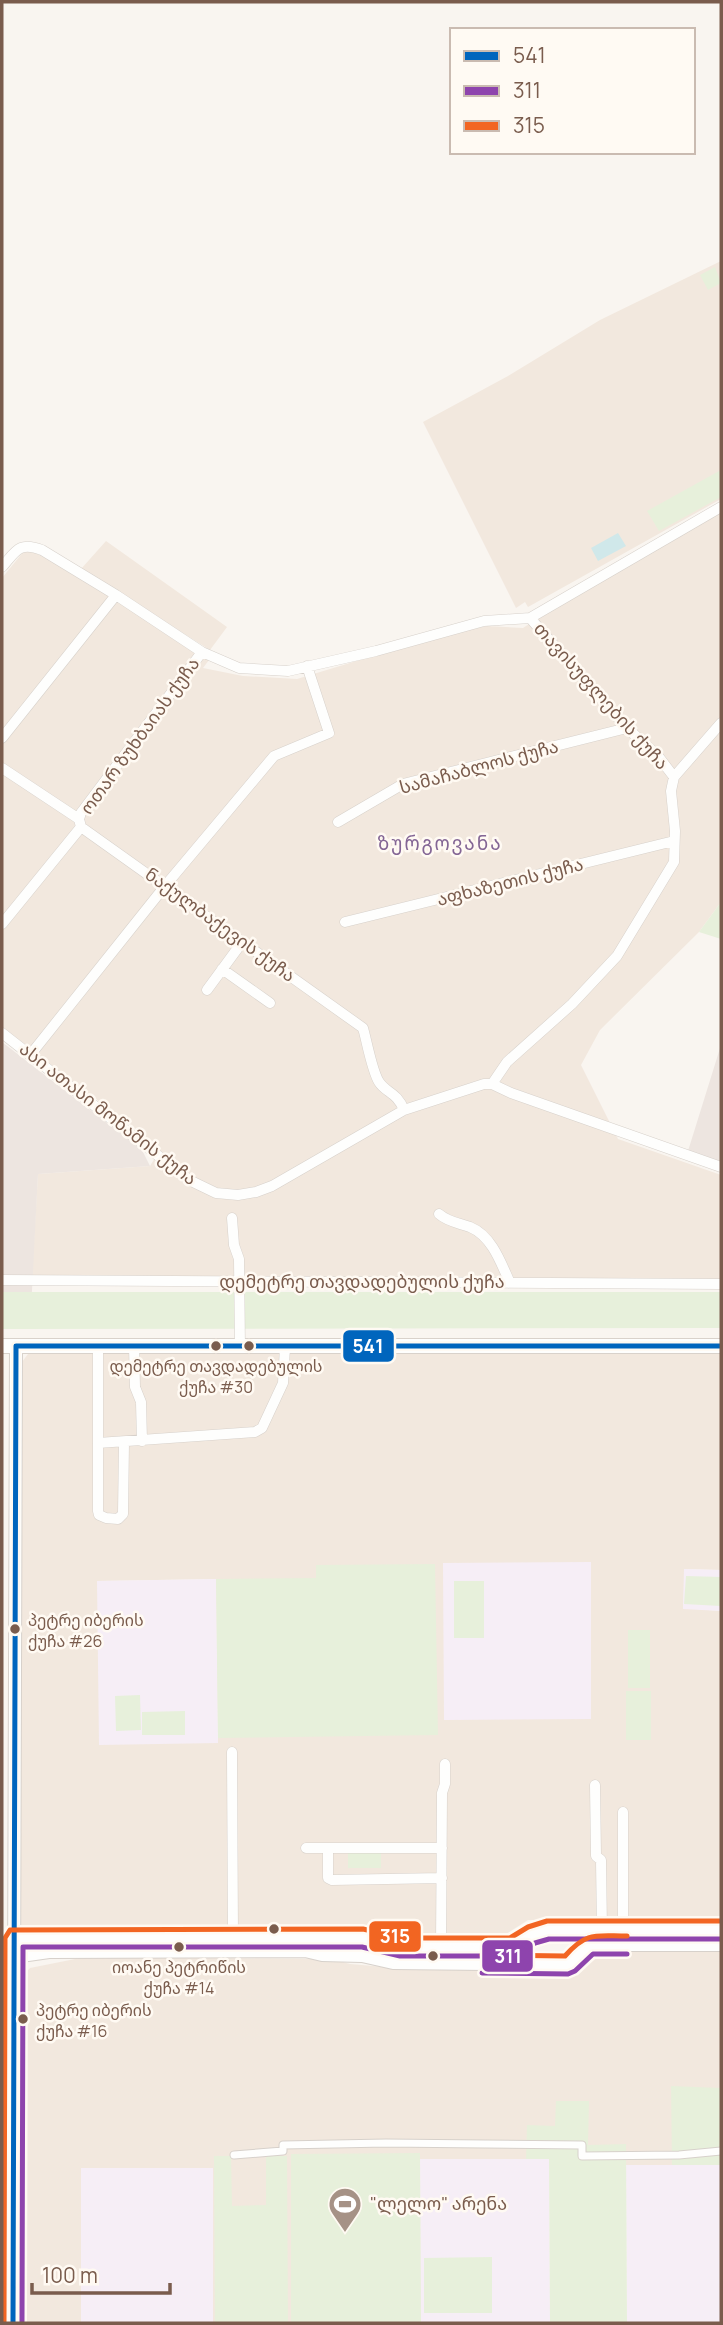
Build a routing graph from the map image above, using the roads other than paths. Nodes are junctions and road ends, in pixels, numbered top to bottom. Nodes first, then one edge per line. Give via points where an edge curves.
1 (721, 507) edge
2 (2, 567) edge
3 (116, 595) junction
4 (530, 618) junction
5 (202, 652) junction
6 (307, 666) junction
7 (721, 723) edge
8 (627, 728) junction
9 (2, 738) edge
10 (2, 768) edge
11 (674, 777) junction
12 (338, 822) dead end
13 (80, 823) junction
14 (674, 841) junction
15 (165, 886) junction
16 (345, 922) dead end
17 (2, 924) edge
18 (243, 941) junction
19 (222, 969) junction
20 (207, 989) dead end
21 (270, 1003) dead end
22 (2, 1033) edge
23 (31, 1054) junction
24 (492, 1084) junction
25 (404, 1110) junction
26 (721, 1167) edge
27 (439, 1214) dead end
28 (232, 1218) dead end
29 (2, 1280) edge
30 (239, 1281) junction
31 (510, 1283) junction
32 (721, 1284) edge
33 (9, 1346) edge
34 (98, 1346) junction
35 (134, 1346) junction
36 (721, 1346) edge
37 (240, 1347) junction
38 (285, 1347) junction
39 (142, 1441) junction
40 (124, 1442) junction
41 (99, 1443) junction
42 (232, 1752) dead end
43 (445, 1765) dead end
44 (595, 1785) dead end
45 (623, 1812) dead end
46 (306, 1847) dead end
47 (328, 1847) junction
48 (442, 1848) junction
49 (442, 1878) junction
50 (576, 1930) junction
51 (596, 1930) junction
52 (623, 1930) junction
53 (684, 1930) junction
54 (721, 1930) edge
55 (211, 1937) junction
56 (14, 1938) junction
57 (233, 1938) junction
58 (305, 1938) junction
59 (323, 1938) junction
60 (363, 1938) junction
61 (377, 1940) junction
62 (591, 1945) junction
63 (685, 1945) junction
64 (721, 1945) edge
65 (441, 1948) junction
66 (212, 1951) junction
67 (305, 1951) junction
68 (322, 1955) junction
69 (362, 1956) junction
70 (14, 1957) junction
71 (576, 1958) junction
72 (377, 1959) junction
73 (8, 2002) edge
74 (721, 2151) edge
75 (234, 2155) dead end
76 (8, 2161) edge
77 (13, 2323) edge

1 - 4 street
2 - 3 street via 18,548 29,545
3 - 5 street
3 - 9 street
4 - 6 street via 484,621
4 - 8 street, თავისუფლების ქუჩა
5 - 6 street via 239,668 279,671
5 - 13 street, ოთარ ზუხბაიას ქუჩა via 81,813
6 - 15 street via 329,733 274,756
7 - 11 street
8 - 11 street, თავისუფლების ქუჩა
8 - 12 street, სამაჩაბლოს ქუჩა via 403,785
10 - 13 street, ნაქულბაქევის ქუჩა
11 - 14 street, თავისუფლების ქუჩა
13 - 15 street, ნაქულბაქევის ქუჩა
13 - 17 street, ოთარ ზუხბაიას ქუჩა
14 - 16 street, აფხაზეთის ქუჩა
14 - 24 street, თავისუფლების ქუჩა via 674,862 617,956 572,1004 506,1062
15 - 18 street, ნაქულბაქევის ქუჩა
15 - 23 street
18 - 19 street
18 - 25 street, ნაქულბაქევის ქუჩა via 363,1028 379,1083
19 - 20 street
19 - 21 street
22 - 23 street, ასი ათასი მოწამის ქუჩა
23 - 25 street, ასი ათასი მოწამის ქუჩა via 189,1180 216,1193 238,1195 272,1186
24 - 25 street, ასი ათასი მოწამის ქუჩა
24 - 26 street
27 - 31 street via 483,1235
28 - 30 street
29 - 30 street, დემეტრე თავდადებულის ქუჩა
30 - 31 street, დემეტრე თავდადებულის ქუჩა
30 - 37 street
31 - 32 street, დემეტრე თავდადებულის ქუჩა
33 - 34 main road
33 - 56 street
34 - 35 main road
34 - 41 street
35 - 37 main road
35 - 39 street
36 - 38 main road
37 - 38 main road
38 - 39 street via 283,1383 262,1428
39 - 40 street
40 - 41 street
40 - 41 street via 123,1511 118,1519 103,1517 98,1511
42 - 57 street
43 - 48 street
44 - 51 street via 596,1856 601,1860
45 - 52 street
46 - 47 street
47 - 48 street
47 - 49 street via 328,1878 332,1880
48 - 49 street
49 - 65 street
50 - 51 street
50 - 65 street via 548,1930 513,1947
50 - 71 street
51 - 52 street
51 - 62 street
52 - 53 street
53 - 54 street
53 - 63 street
55 - 56 street
55 - 57 street
55 - 66 street
56 - 70 street
57 - 58 street
58 - 59 street
58 - 67 street via 313,1942 313,1948
59 - 60 street
59 - 68 street via 318,1942
60 - 61 street
60 - 69 street via 369,1952
61 - 65 street via 401,1948
61 - 72 street
62 - 63 street
62 - 71 street
63 - 64 street
66 - 67 street
66 - 70 street via 49,1952
67 - 68 street
68 - 69 street
69 - 72 street
70 - 73 street
71 - 72 street via 566,1965
73 - 76 street
74 - 75 street via 582,2156 582,2145 386,2143 283,2145 283,2151
76 - 77 street

